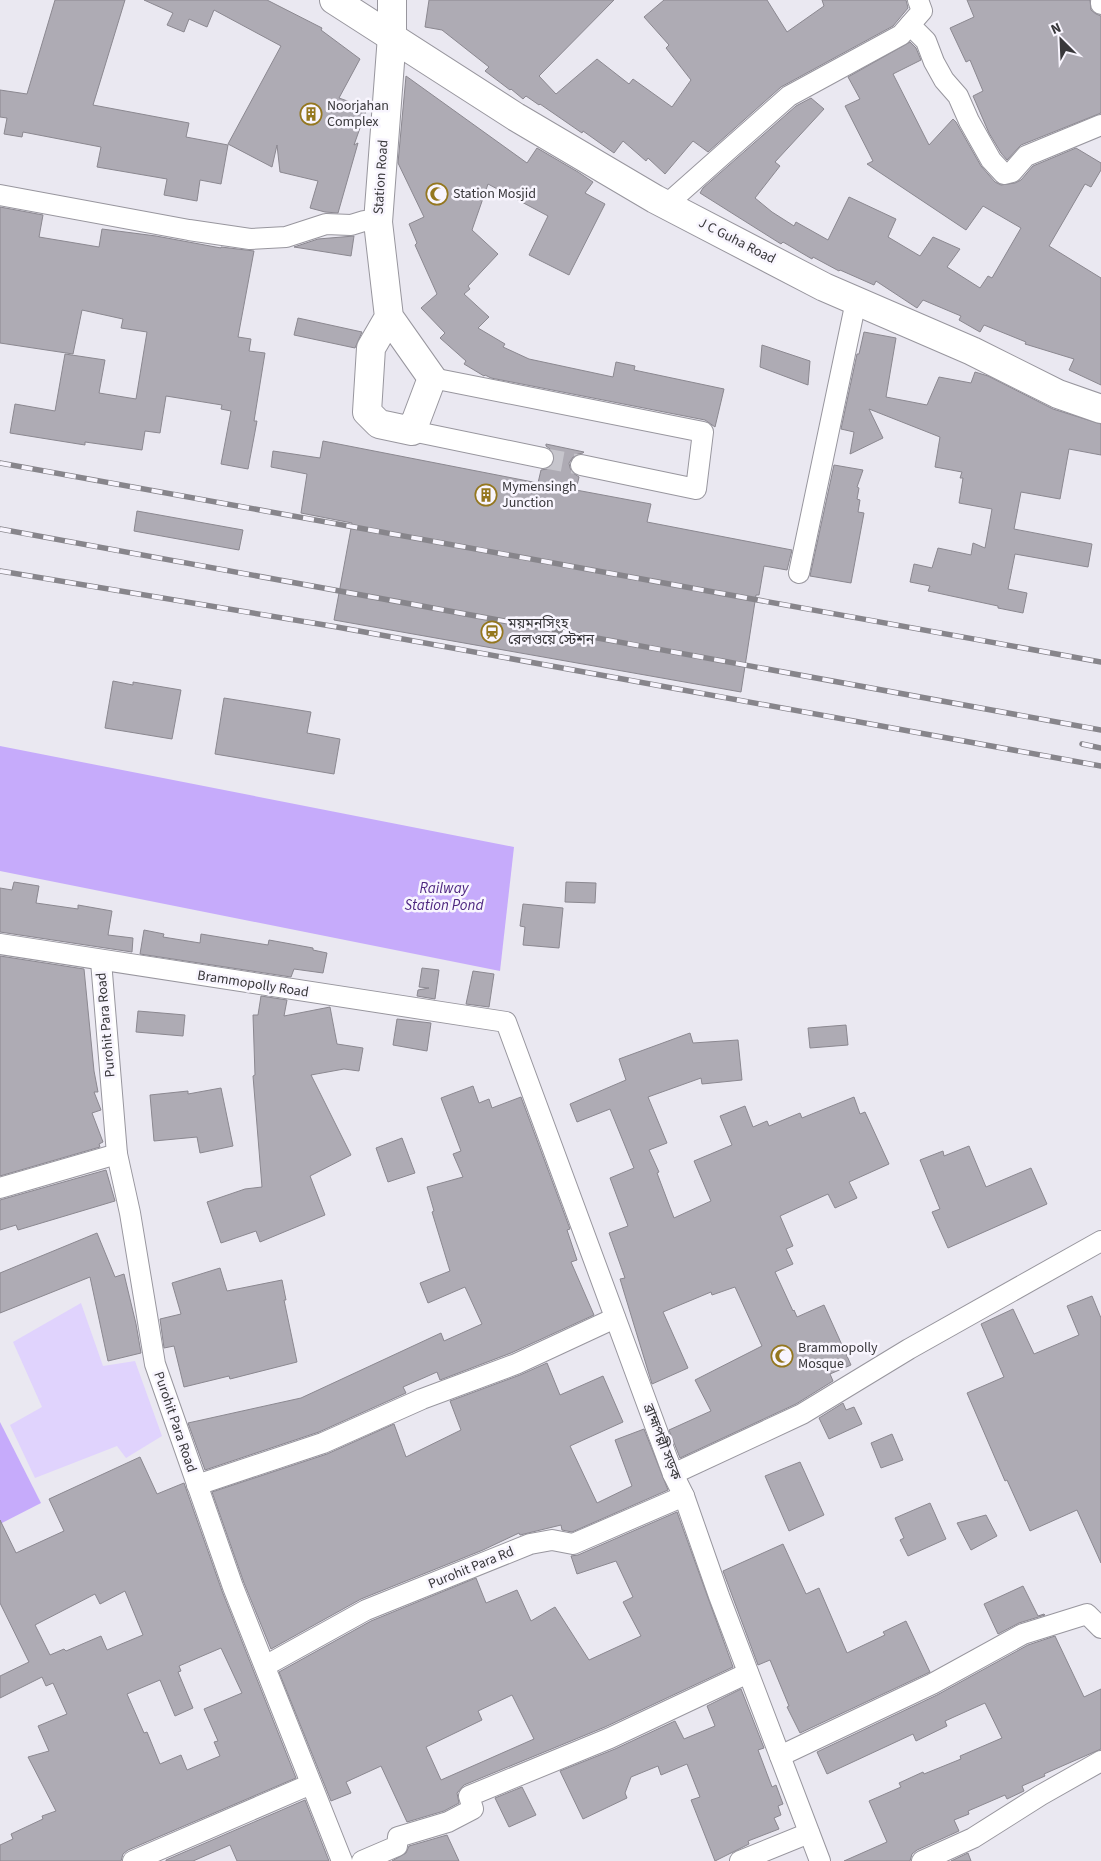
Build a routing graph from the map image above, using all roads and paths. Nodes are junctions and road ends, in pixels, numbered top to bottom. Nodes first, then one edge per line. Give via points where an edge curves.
1 (334, 0) edge
2 (392, 0) edge
3 (918, 0) edge
4 (910, 25) junction
5 (392, 36) junction
6 (1101, 125) edge
7 (0, 195) edge
8 (666, 205) junction
9 (378, 222) junction
10 (856, 300) junction
11 (389, 317) junction
12 (432, 378) junction
13 (1101, 409) edge
14 (412, 431) junction
15 (543, 458) tunnel mouth
16 (581, 465) tunnel mouth
17 (799, 573) dead end
18 (0, 944) edge
19 (101, 961) junction
20 (506, 1022) joint
21 (117, 1154) junction
22 (0, 1188) edge
23 (1101, 1241) edge
24 (615, 1318) junction
25 (673, 1474) junction
26 (198, 1485) junction
27 (684, 1496) junction
28 (1101, 1628) edge
29 (265, 1666) junction
30 (748, 1673) junction
31 (780, 1756) junction
32 (1101, 1761) edge
33 (311, 1784) junction
34 (809, 1833) junction
35 (133, 1861) edge
36 (342, 1861) edge
37 (362, 1861) edge
38 (740, 1861) edge
39 (820, 1861) edge
40 (922, 1861) edge

1 - 5 street, J C Guha Road
2 - 5 street, Station Road
3 - 4 street via 922,11
4 - 6 street via 926,41 944,80 958,96 991,160 1004,174 1012,172 1026,156
4 - 8 street via 901,35 789,96
5 - 8 street, J C Guha Road via 516,117
5 - 9 street, Station Road
7 - 9 street via 250,240 286,237 326,224
8 - 10 street, J C Guha Road via 824,287
9 - 11 street, Station Road
10 - 13 street, J C Guha Road via 972,351 1058,394
10 - 17 street
11 - 12 street, Station Road
11 - 14 street via 370,348 367,412 379,424
12 - 14 street
12 - 16 street via 703,432 696,489
14 - 15 street
18 - 19 street, Brammopolly Road
19 - 20 street, Brammopolly Road
19 - 21 street, Purohit Para Road
20 - 24 street, ব্রাহ্মপল্লী সড়ক
21 - 22 street
21 - 26 street, Purohit Para Road via 155,1364
23 - 25 street via 909,1349 802,1414
24 - 25 street, ব্রাহ্মপল্লী সড়ক
24 - 26 street via 516,1364 422,1399 323,1443
25 - 27 street, ব্রাহ্মপল্লী সড়ক
26 - 29 street, Purohit Para Road
27 - 29 street, Purohit Para Rd via 573,1544 552,1540 530,1544 366,1610
27 - 30 street, ব্রাহ্মপল্লী সড়ক
28 - 31 street via 1087,1614 1024,1634 932,1684
29 - 33 street, Purohit Para Road
30 - 31 street, ব্রাহ্মপল্লী সড়ক
30 - 37 street via 610,1738 470,1796 473,1809 448,1822 398,1836 398,1846
31 - 34 street, ব্রাহ্মপল্লী সড়ক
32 - 40 street via 973,1838
33 - 35 street
33 - 36 street, Purohit Para Road
34 - 38 street
34 - 39 street, ব্রাহ্মপল্লী সড়ক

